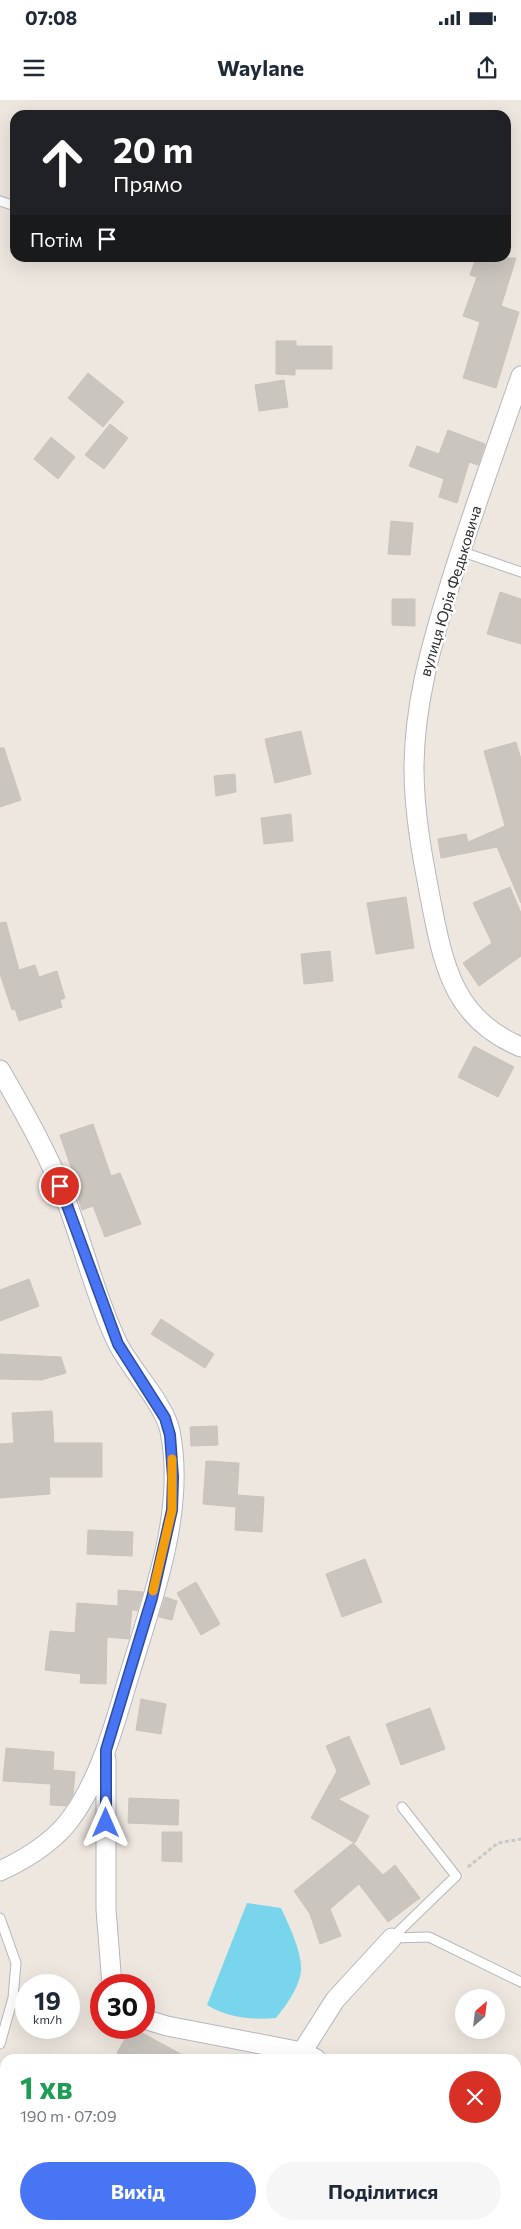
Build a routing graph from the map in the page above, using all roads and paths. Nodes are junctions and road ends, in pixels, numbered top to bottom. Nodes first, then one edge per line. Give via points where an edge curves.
1 (521, 376) edge
2 (460, 551) junction
3 (521, 572) edge
4 (521, 1047) edge
5 (0, 1070) edge
6 (106, 1750) junction
7 (402, 1806) dead end
8 (521, 1840) edge
9 (0, 1871) edge
10 (456, 1876) junction
11 (0, 1918) edge
12 (392, 1938) junction
13 (111, 1974) edge
14 (521, 1982) edge
15 (155, 2022) edge
16 (0, 2044) edge
17 (304, 2054) edge
18 (309, 2054) edge

1 - 2 street, вулиця Юрія Федьковича
2 - 3 lane
2 - 4 street, вулиця Юрія Федьковича via 422,688 414,768 416,802 430,893 448,974 476,1019
5 - 6 street via 30,1122 59,1184 118,1344 165,1418 170,1435 173,1491 166,1542
6 - 9 street via 88,1793 60,1831
6 - 13 street via 106,1925
7 - 10 lane
8 - 10 path via 498,1843
10 - 12 lane
11 - 16 lane via 16,1963 13,1998
12 - 14 lane via 429,1937
12 - 18 street via 335,2000
15 - 17 street

